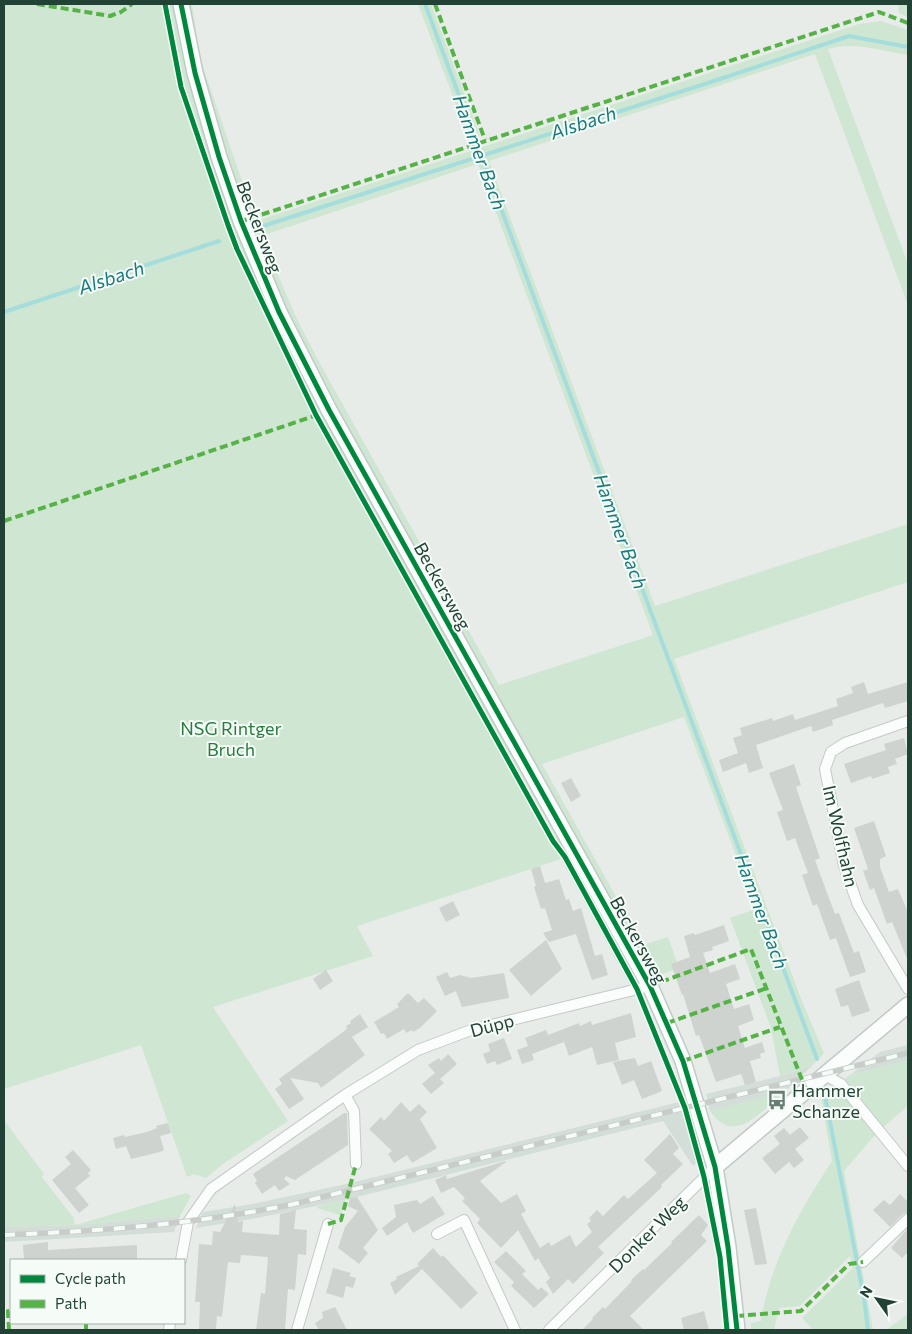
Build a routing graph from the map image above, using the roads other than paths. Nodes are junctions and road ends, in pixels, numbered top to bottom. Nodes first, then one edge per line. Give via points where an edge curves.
1 (181, 4) edge
2 (908, 721) edge
3 (650, 986) junction
4 (908, 989) edge
5 (908, 1005) edge
6 (825, 1075) junction
7 (345, 1095) junction
8 (356, 1164) dead end
9 (908, 1166) edge
10 (714, 1167) junction
11 (908, 1219) edge
12 (328, 1224) dead end
13 (437, 1234) dead end
14 (181, 1259) edge
15 (863, 1262) dead end
16 (297, 1330) edge
17 (515, 1330) edge
18 (549, 1330) edge
19 (737, 1330) edge

1 - 3 street, Beckersweg via 195,73 218,157 240,221 279,312 330,410
2 - 4 street, Im Wolfhahn via 845,743 832,752 826,769 844,866 858,905
3 - 7 street, Düpp via 471,1030 418,1050
3 - 10 street, Beckersweg via 683,1061
5 - 6 street, Donker Weg
6 - 9 street via 841,1084
6 - 10 street, Donker Weg
7 - 8 street via 354,1111
7 - 14 street, Düpp via 212,1189 188,1222
10 - 18 street, Donker Weg
10 - 19 street, Beckersweg via 728,1247
11 - 15 street
12 - 16 street
13 - 17 street via 464,1220

